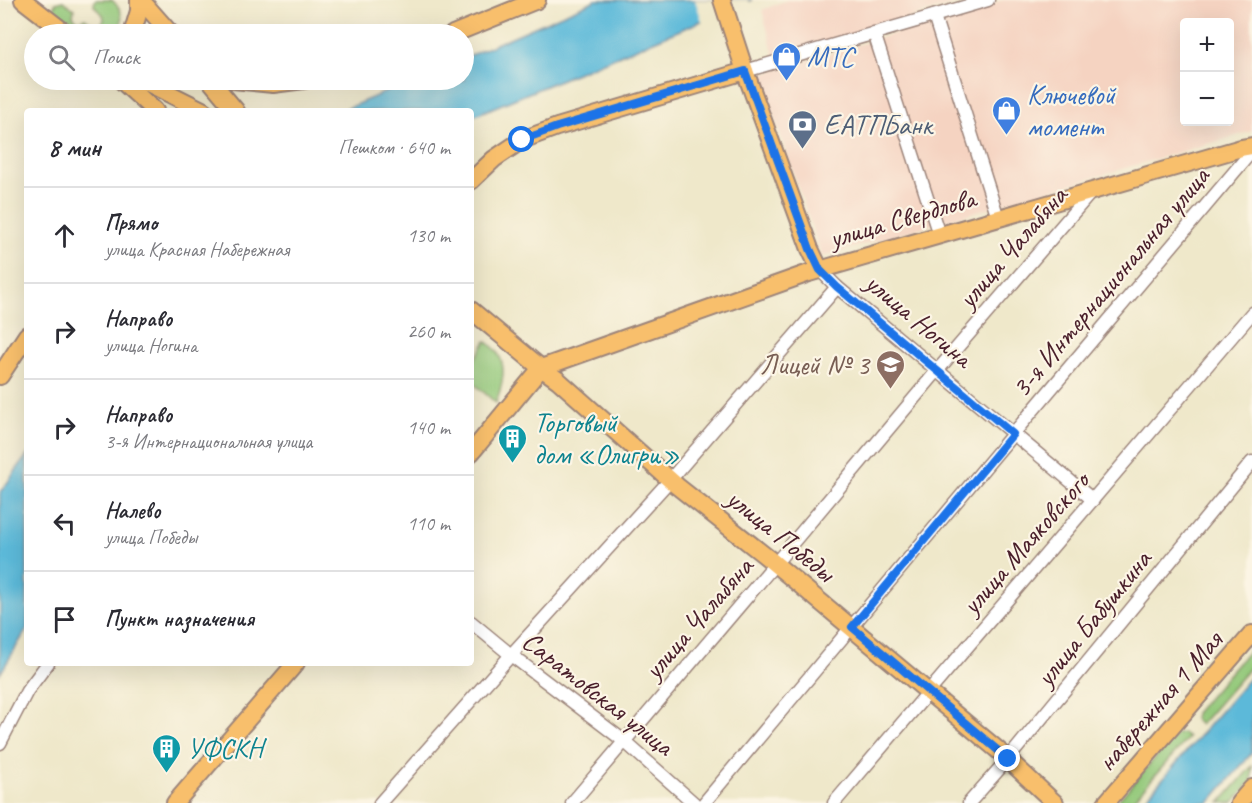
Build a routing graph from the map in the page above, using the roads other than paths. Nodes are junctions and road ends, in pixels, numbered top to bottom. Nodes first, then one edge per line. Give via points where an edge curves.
1 (22, 0) edge
2 (140, 0) edge
3 (537, 0) edge
4 (722, 0) edge
5 (988, 0) edge
6 (934, 16) junction
7 (54, 24) edge
8 (135, 24) edge
9 (162, 24) edge
10 (474, 26) edge
11 (874, 33) junction
12 (745, 71) junction
13 (132, 90) edge
14 (162, 90) edge
15 (218, 90) edge
16 (152, 108) edge
17 (198, 108) edge
18 (233, 108) edge
19 (1252, 146) edge
20 (1252, 151) edge
21 (474, 178) edge
22 (1093, 190) junction
23 (998, 218) junction
24 (939, 235) junction
25 (820, 270) junction
26 (837, 287) junction
27 (474, 312) edge
28 (1252, 313) edge
29 (24, 340) edge
30 (541, 368) junction
31 (937, 371) junction
32 (0, 376) edge
33 (1013, 434) junction
34 (474, 449) edge
35 (1252, 462) edge
36 (670, 480) junction
37 (1093, 500) junction
38 (776, 564) junction
39 (474, 624) edge
40 (852, 627) junction
41 (1252, 634) edge
42 (511, 655) junction
43 (46, 666) edge
44 (293, 666) edge
45 (928, 692) junction
46 (624, 741) junction
47 (0, 743) edge
48 (1008, 759) junction
49 (1252, 788) edge
50 (176, 803) edge
51 (380, 803) edge
52 (572, 803) edge
53 (694, 803) edge
54 (704, 803) edge
55 (834, 803) edge
56 (969, 803) edge
57 (1055, 803) edge
58 (1106, 803) edge
59 (1239, 803) edge

1 - 7 main road
2 - 8 main road
2 - 9 main road
3 - 10 main road
4 - 12 main road, улица Ногина
5 - 6 street
6 - 11 street
6 - 23 street
11 - 12 street
11 - 24 street
12 - 21 main road via 522,140
12 - 25 main road, улица Ногина
13 - 16 main road
14 - 17 main road
15 - 18 main road
19 - 22 main road, улица Свердлова
20 - 33 street, 3-я Интернациональная улица
22 - 23 main road, улица Свердлова
22 - 31 street, улица Чалабяна
23 - 24 main road, улица Свердлова
24 - 25 main road, улица Свердлова
25 - 26 street, улица Ногина
25 - 30 main road, улица Свердлова
26 - 31 street, улица Ногина
26 - 36 street
27 - 30 main road, улица Победы
28 - 37 street, улица Маяковского
29 - 32 main road
30 - 34 main road
30 - 36 main road, улица Победы
31 - 33 street, улица Ногина
31 - 38 street, улица Чалабяна
33 - 37 street, улица Ногина
33 - 40 street, 3-я Интернациональная улица
35 - 48 street, улица Бабушкина
36 - 38 main road, улица Победы
36 - 42 street
37 - 45 street, улица Маяковского
38 - 40 main road, улица Победы
38 - 46 street, улица Чалабяна
39 - 42 street, Саратовская улица
40 - 45 main road, улица Победы
40 - 54 street, 3-я Интернациональная улица
41 - 58 main road, набережная 1 Мая
42 - 46 street, Саратовская улица
42 - 51 street
43 - 47 street via 27,691
44 - 50 main road
45 - 48 main road, улица Победы
45 - 55 street, улица Маяковского
46 - 52 street, улица Чалабяна
46 - 53 street, Саратовская улица
48 - 56 street, улица Бабушкина
48 - 57 main road, улица Победы
49 - 59 main road

